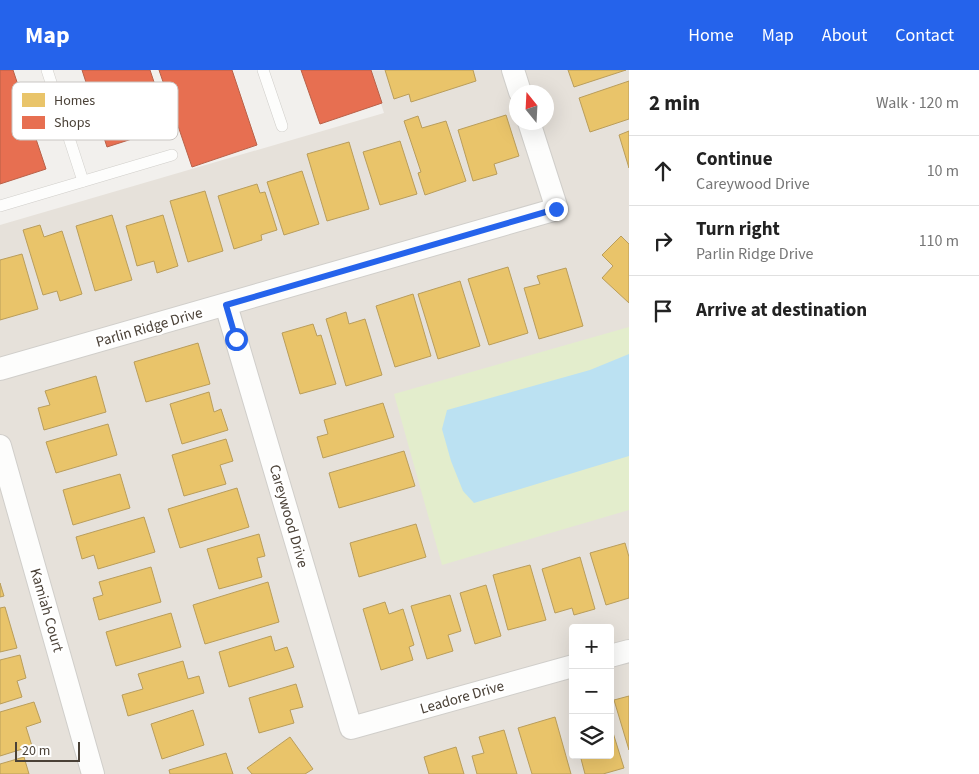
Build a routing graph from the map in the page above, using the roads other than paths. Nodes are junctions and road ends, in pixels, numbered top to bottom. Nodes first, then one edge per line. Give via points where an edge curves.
1 (46, 70) edge
2 (263, 70) edge
3 (513, 70) edge
4 (50, 82) edge
5 (518, 85) edge
6 (282, 126) dead end
7 (531, 130) edge
8 (69, 140) edge
9 (172, 155) dead end
10 (83, 182) junction
11 (0, 206) edge
12 (226, 305) junction
13 (0, 369) edge
14 (0, 446) edge
15 (629, 651) edge
16 (614, 655) edge
17 (569, 667) edge
18 (351, 728) joint
19 (93, 774) edge

1 - 4 lane
2 - 6 lane
3 - 5 street
7 - 12 street, Parlin Ridge Drive via 556,209
8 - 10 lane
9 - 10 lane
10 - 11 lane
12 - 13 street, Parlin Ridge Drive
12 - 18 street, Careywood Drive
14 - 19 street, Kamiah Court
15 - 16 street
17 - 18 street, Leadore Drive

